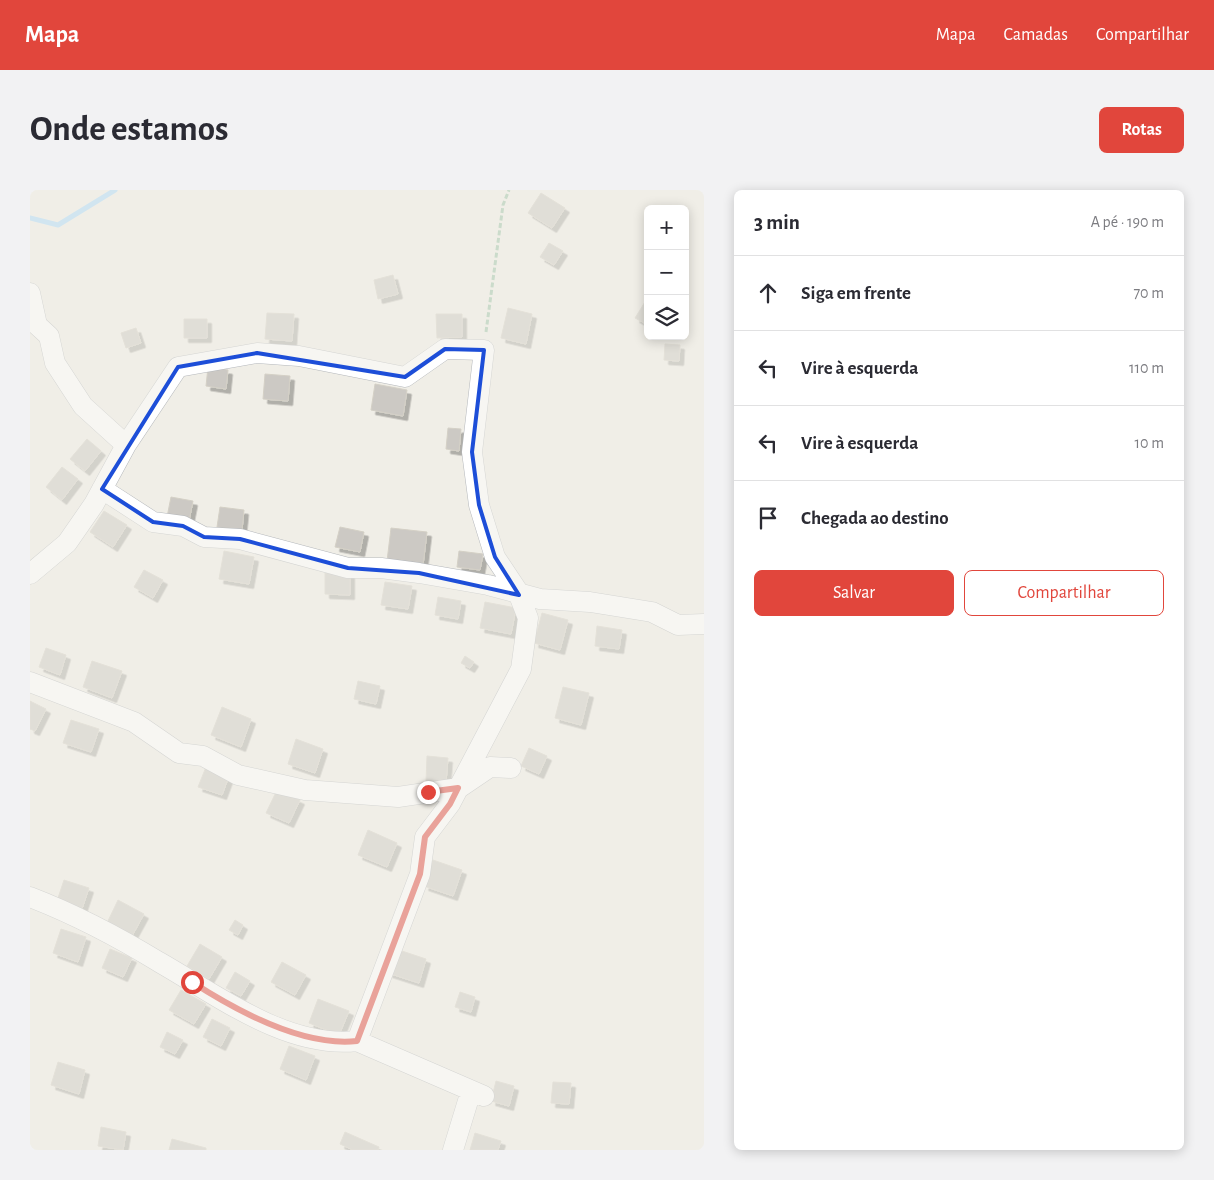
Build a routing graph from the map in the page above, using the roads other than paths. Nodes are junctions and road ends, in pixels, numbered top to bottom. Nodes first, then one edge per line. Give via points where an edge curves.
1 (30, 293) edge
2 (126, 445) junction
3 (102, 489) junction
4 (30, 574) edge
5 (520, 595) junction
6 (704, 624) edge
7 (30, 682) edge
8 (511, 768) dead end
9 (458, 788) junction
10 (30, 897) edge
11 (357, 1041) junction
12 (453, 1150) edge

1 - 2 street via 37,325 49,336 55,364 83,406
2 - 3 street
2 - 5 street via 178,367 257,353 299,356 405,377 445,349 484,350 472,452 479,506 495,557
3 - 4 street via 67,543
3 - 5 street via 153,522 183,526 204,537 240,539 348,568 419,573 488,585
5 - 6 street via 652,612 678,625
5 - 9 street via 528,618 521,669
7 - 9 street via 134,722 179,753 203,756 238,775 305,790 398,797
8 - 9 street via 490,767
9 - 11 street via 425,837 420,874
10 - 11 street via 92,926 256,1018 307,1038
11 - 12 street via 478,1094

